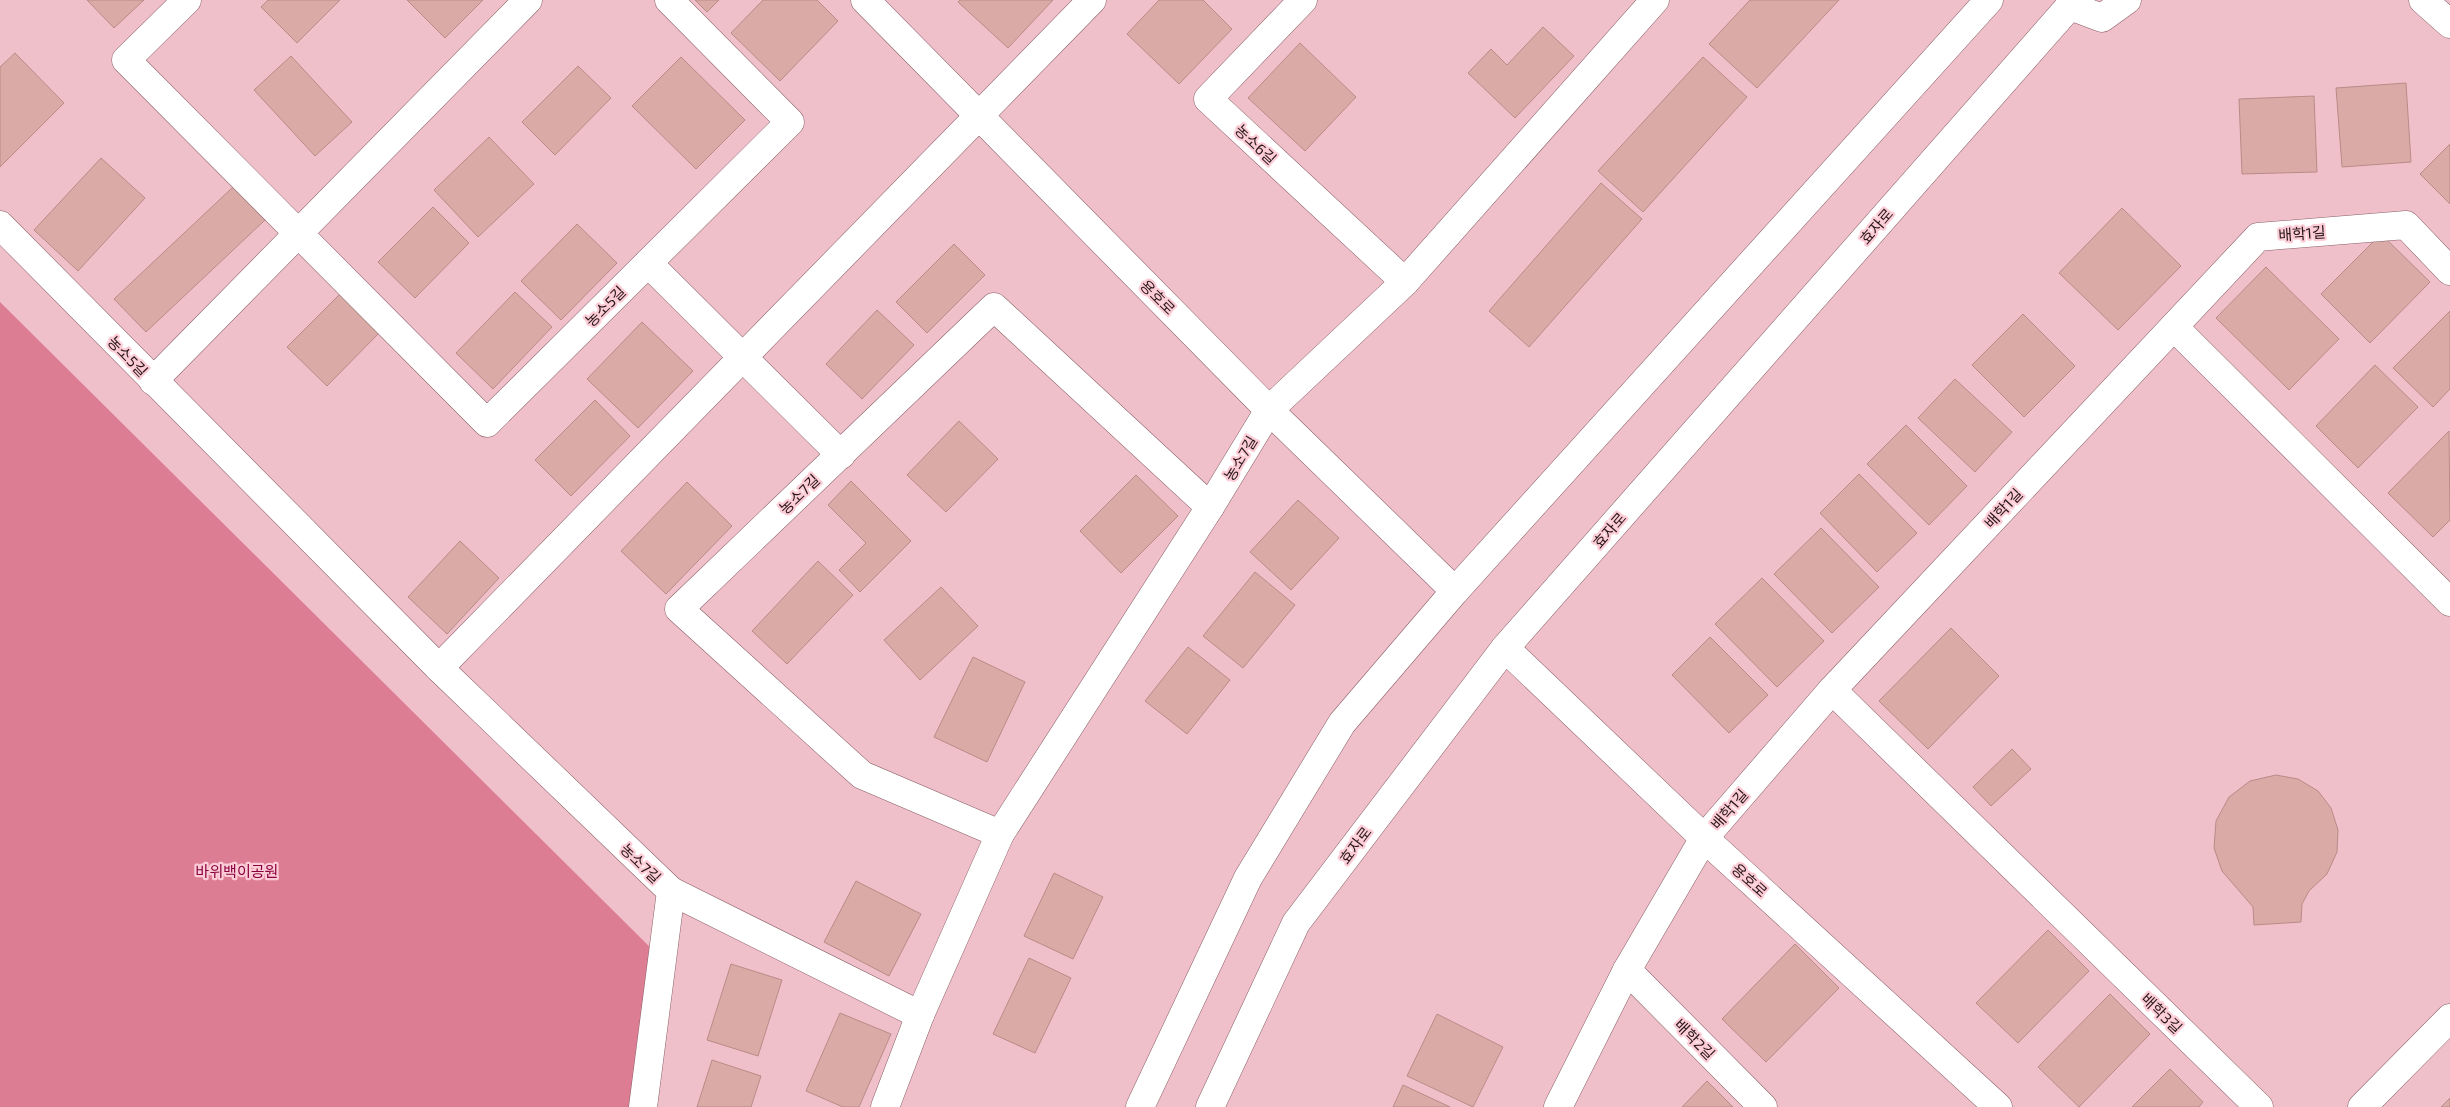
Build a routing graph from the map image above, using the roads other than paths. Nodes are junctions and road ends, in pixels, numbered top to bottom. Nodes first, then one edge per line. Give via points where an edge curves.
1 (187, 0) edge
2 (528, 0) edge
3 (669, 0) edge
4 (865, 0) edge
5 (1092, 0) edge
6 (1303, 0) edge
7 (1656, 0) edge
8 (1989, 0) edge
9 (2127, 0) edge
10 (2423, 0) edge
11 (2072, 3) edge
12 (2450, 24) edge
13 (979, 116) junction
14 (0, 225) edge
15 (298, 234) junction
16 (648, 263) junction
17 (2450, 271) edge
18 (1405, 282) junction
19 (2174, 327) junction
20 (742, 357) junction
21 (153, 382) junction
22 (1269, 410) junction
23 (841, 454) junction
24 (1210, 507) junction
25 (1455, 591) junction
26 (2450, 602) edge
27 (1506, 648) junction
28 (439, 668) junction
29 (1832, 690) junction
30 (1000, 834) junction
31 (1704, 838) junction
32 (671, 891) junction
33 (1626, 970) junction
34 (920, 1015) junction
35 (2450, 1018) edge
36 (643, 1107) edge
37 (885, 1107) edge
38 (1140, 1107) edge
39 (1210, 1107) edge
40 (1558, 1107) edge
41 (1763, 1107) edge
42 (1998, 1107) edge
43 (2258, 1107) edge
44 (2362, 1107) edge

1 - 15 street, 농소5길 via 126,60
2 - 15 street, 농소5길
3 - 16 street, 농소5길 via 790,122
4 - 13 street, 용호로
5 - 13 street
6 - 18 street, 농소6길 via 1208,99
7 - 18 street
8 - 25 street
9 - 11 street via 2102,18
10 - 12 street
11 - 27 street, 효자로
13 - 20 street
13 - 22 street, 용호로
14 - 21 street, 농소5길
15 - 16 street, 농소5길 via 487,423
15 - 21 street, 농소5길
16 - 20 street
17 - 19 street, 배학1길 via 2406,225 2258,237
18 - 22 street
19 - 26 street
19 - 29 street, 배학1길
20 - 23 street
20 - 28 street
21 - 28 street, 농소7길
22 - 24 street, 농소7길
22 - 25 street, 용호로
23 - 24 street, 농소7길 via 994,307
23 - 30 street, 농소7길 via 679,609 862,775
24 - 30 street, 농소7길
25 - 38 street via 1342,723 1248,878
27 - 31 street, 용호로
27 - 39 street, 효자로 via 1296,923
28 - 32 street, 농소7길
29 - 31 street, 배학1길
29 - 43 street, 배학3길
30 - 34 street, 농소7길
31 - 33 street
31 - 42 street, 용호로
32 - 34 street, 농소7길
32 - 36 street, 농소7길
33 - 40 street
33 - 41 street, 배학2길
34 - 37 street, 농소7길
35 - 44 street

